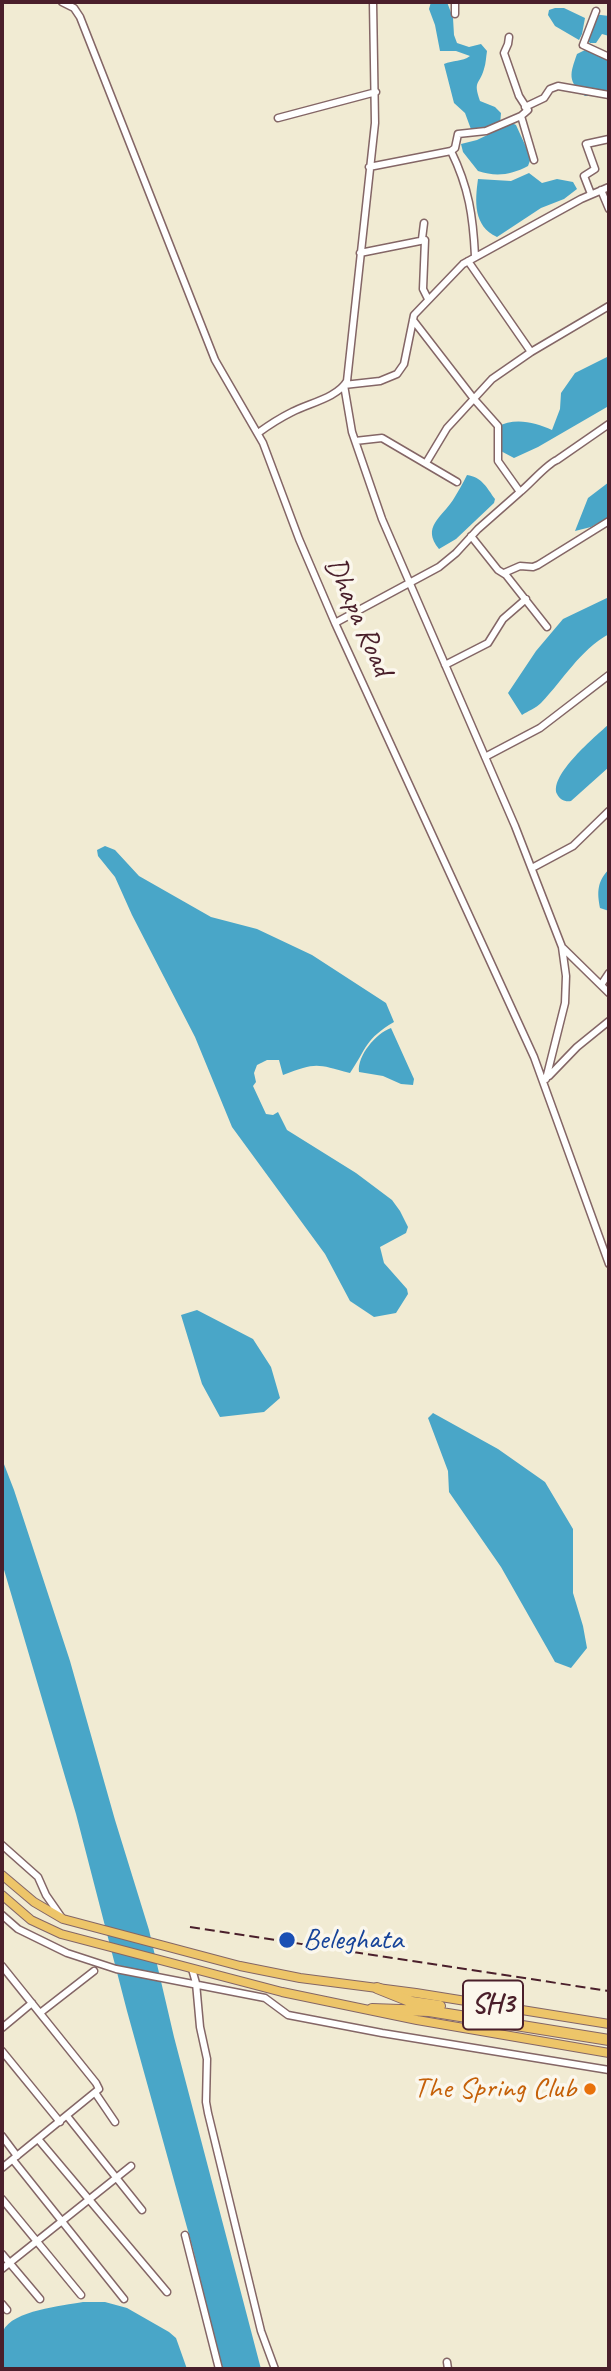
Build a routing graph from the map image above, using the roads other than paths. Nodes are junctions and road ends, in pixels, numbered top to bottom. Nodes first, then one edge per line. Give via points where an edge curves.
1 (62, 2) edge
2 (373, 2) edge
3 (455, 2) edge
4 (76, 5) edge
5 (596, 11) dead end
6 (455, 14) dead end
7 (509, 37) dead end
8 (609, 57) edge
9 (376, 92) junction
10 (609, 95) edge
11 (525, 107) junction
12 (522, 116) junction
13 (278, 118) dead end
14 (609, 139) edge
15 (451, 151) junction
16 (534, 160) dead end
17 (369, 167) junction
18 (609, 187) edge
19 (601, 190) junction
20 (591, 194) junction
21 (609, 209) edge
22 (424, 223) dead end
23 (422, 239) junction
24 (360, 253) junction
25 (475, 256) junction
26 (468, 261) junction
27 (428, 299) junction
28 (609, 306) edge
29 (413, 320) junction
30 (531, 352) junction
31 (344, 385) junction
32 (474, 400) junction
33 (609, 424) edge
34 (258, 433) junction
35 (355, 441) junction
36 (426, 463) junction
37 (457, 482) dead end
38 (520, 492) junction
39 (609, 521) edge
40 (471, 536) junction
41 (504, 573) junction
42 (410, 584) junction
43 (526, 599) junction
44 (335, 622) junction
45 (547, 627) dead end
46 (445, 664) junction
47 (609, 675) edge
48 (485, 757) junction
49 (609, 811) edge
50 (531, 868) junction
51 (562, 947) junction
52 (609, 973) edge
53 (601, 985) junction
54 (609, 993) edge
55 (609, 1021) edge
56 (545, 1081) junction
57 (609, 1264) edge
58 (2, 1845) edge
59 (2, 1876) edge
60 (2, 1895) edge
61 (2, 1915) edge
62 (63, 1919) junction
63 (2, 1966) edge
64 (192, 1969) junction
65 (94, 1971) dead end
66 (196, 1983) junction
67 (377, 1988) junction
68 (32, 2003) junction
69 (372, 2009) junction
70 (40, 2013) junction
71 (609, 2024) edge
72 (2, 2028) edge
73 (609, 2034) edge
74 (609, 2040) edge
75 (2, 2051) edge
76 (609, 2053) edge
77 (609, 2070) edge
78 (96, 2094) junction
79 (67, 2116) junction
80 (60, 2122) junction
81 (115, 2122) dead end
82 (2, 2136) edge
83 (38, 2139) junction
84 (15, 2157) junction
85 (131, 2166) dead end
86 (2, 2168) edge
87 (115, 2179) junction
88 (2, 2199) edge
89 (88, 2200) junction
90 (142, 2210) dead end
91 (63, 2220) junction
92 (186, 2235) dead end
93 (36, 2241) junction
94 (2, 2254) edge
95 (9, 2263) junction
96 (2, 2269) edge
97 (167, 2292) dead end
98 (80, 2295) dead end
99 (124, 2299) dead end
100 (40, 2300) dead end
101 (219, 2369) edge
102 (275, 2369) edge

1 - 4 street
2 - 9 street
3 - 6 street
4 - 34 street, Dhapa Road via 215,360
5 - 8 street via 583,45
7 - 11 street via 505,60
9 - 13 street
9 - 17 street
10 - 11 street via 558,86
11 - 12 street via 528,113
12 - 15 street via 486,131 458,134
12 - 16 street
14 - 20 street via 586,144 595,169 584,176
15 - 17 street
15 - 25 street via 470,200
17 - 24 street
18 - 19 street
19 - 20 street
19 - 21 street
20 - 25 street
22 - 23 street
23 - 24 street
23 - 27 street via 423,289
24 - 31 street
25 - 26 street
26 - 27 street
26 - 30 street
27 - 29 street
28 - 30 street
29 - 31 street via 404,364 397,374
29 - 32 street
30 - 32 street via 492,379
31 - 34 street
31 - 35 street
32 - 36 street via 447,428
32 - 38 street via 498,426 498,461
33 - 38 street via 548,464
34 - 44 street, Dhapa Road
35 - 36 street via 383,438
35 - 42 street
36 - 37 street
38 - 40 street
39 - 41 street via 538,565
40 - 41 street
40 - 42 street via 439,567
41 - 43 street
42 - 44 street
42 - 46 street
43 - 45 street
43 - 46 street via 503,620 488,643
44 - 56 street, Dhapa Road
46 - 48 street
47 - 48 street via 540,728
48 - 50 street
49 - 50 street via 573,846
50 - 51 street
51 - 53 street
51 - 56 street via 565,1003
52 - 53 street
53 - 54 street
55 - 56 street via 576,1047
56 - 57 street, Dhapa Road
58 - 62 street via 38,1877
59 - 62 main road, SH3
60 - 64 main road, SH3 via 38,1924
61 - 66 street via 18,1929 67,1953 116,1969
62 - 67 main road, SH3 via 276,1974
63 - 68 street
64 - 66 street
64 - 69 main road, SH3 via 282,1993
65 - 70 street
66 - 77 street via 265,1998 288,2015
66 - 102 street via 207,2059 208,2113 261,2331
67 - 71 main road, SH3
67 - 73 highway via 412,2002
68 - 70 street
68 - 72 street
69 - 74 highway via 429,2011
69 - 76 main road, SH3
70 - 78 street via 96,2083
75 - 80 street
78 - 79 street
78 - 81 street
79 - 80 street
79 - 87 street
80 - 83 street
82 - 84 street
83 - 84 street
83 - 89 street
84 - 86 street
84 - 91 street
85 - 87 street
87 - 89 street
87 - 90 street
88 - 93 street
89 - 91 street
89 - 97 street
91 - 93 street
91 - 99 street
92 - 101 street
93 - 95 street
93 - 98 street
94 - 95 street
95 - 96 street
95 - 100 street

